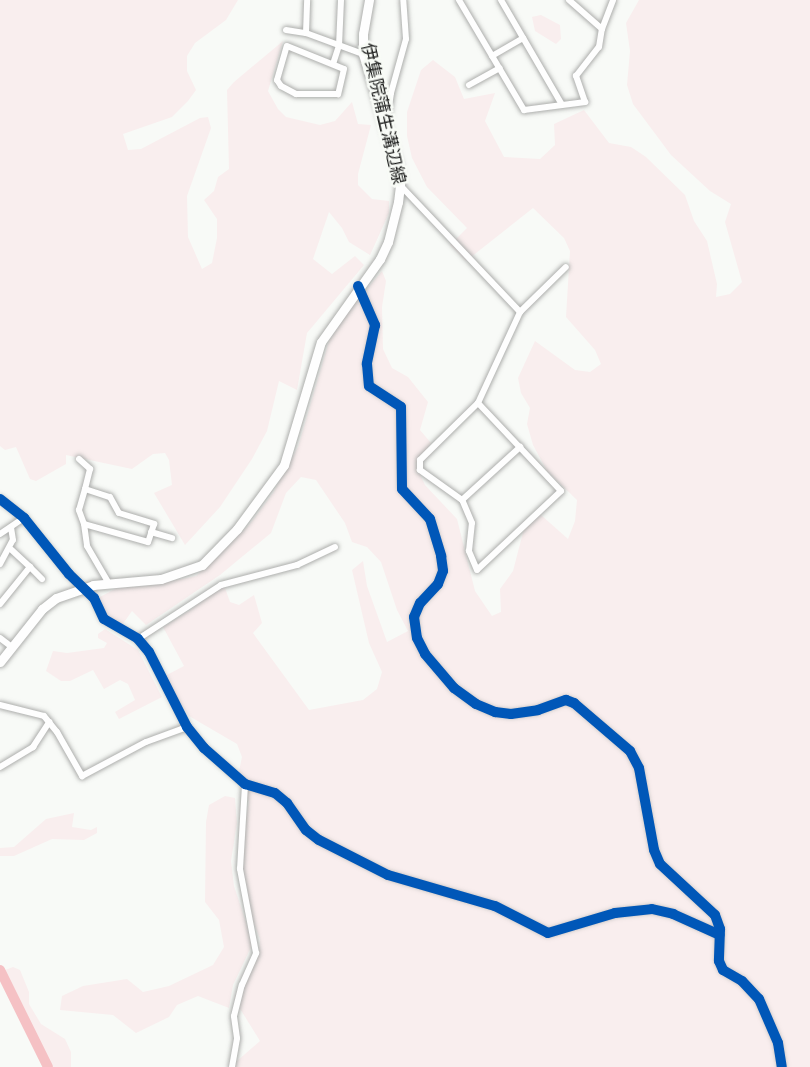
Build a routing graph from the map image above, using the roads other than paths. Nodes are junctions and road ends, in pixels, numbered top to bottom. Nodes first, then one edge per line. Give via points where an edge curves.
1 (307, 0) edge
2 (341, 0) edge
3 (369, 0) edge
4 (403, 0) edge
5 (459, 0) edge
6 (500, 0) edge
7 (569, 0) edge
8 (613, 0) edge
9 (602, 29) junction
10 (286, 30) dead end
11 (306, 33) junction
12 (523, 38) junction
13 (339, 46) junction
14 (363, 54) junction
15 (492, 56) junction
16 (333, 64) junction
17 (500, 68) junction
18 (469, 85) dead end
19 (562, 105) junction
20 (386, 130) junction
21 (400, 185) junction
22 (566, 267) dead end
23 (358, 286) junction
24 (520, 312) junction
25 (478, 403) junction
26 (520, 447) junction
27 (79, 459) dead end
28 (85, 489) junction
29 (0, 499) edge
30 (462, 500) junction
31 (24, 518) junction
32 (84, 524) junction
33 (11, 527) junction
34 (151, 532) junction
35 (0, 534) edge
36 (172, 538) dead end
37 (334, 548) dead end
38 (12, 550) dead end
39 (0, 564) edge
40 (30, 567) junction
41 (42, 579) dead end
42 (108, 582) junction
43 (84, 587) junction
44 (0, 604) edge
45 (0, 638) edge
46 (138, 639) junction
47 (12, 647) junction
48 (0, 662) edge
49 (0, 705) edge
50 (49, 722) junction
51 (187, 727) junction
52 (0, 767) edge
53 (245, 784) junction
54 (720, 935) junction
55 (232, 1067) edge
56 (782, 1067) edge

1 - 11 street
2 - 13 street
3 - 14 main road, 伊集院蒲生溝辺線
4 - 20 street via 406,39
5 - 15 street
6 - 12 street
7 - 9 street
8 - 9 street
9 - 19 street via 599,47 576,76 585,102
10 - 11 street
11 - 13 street
12 - 15 street
12 - 19 street
13 - 14 street
13 - 16 street
14 - 20 main road, 伊集院蒲生溝辺線
15 - 17 street
16 - 16 street via 286,46 277,80 296,94 338,94 344,69
17 - 18 street
17 - 19 street via 524,110
20 - 21 main road, 伊集院蒲生溝辺線
21 - 23 main road, 伊集院蒲生溝辺線 via 388,242
21 - 24 street
22 - 24 street
23 - 42 main road, 伊集院蒲生溝辺線 via 321,342 284,465 229,539 202,565 184,573
23 - 54 street via 375,325 367,363 369,386 401,407 402,489 430,519 441,556 443,571 438,584 414,617 416,638 454,688 476,704 510,714 566,700 630,751 639,768 660,864 715,915
24 - 25 street
25 - 26 street
25 - 30 street via 420,460 420,470 428,478
26 - 30 street
26 - 30 street via 562,491 477,570 468,551 472,523
27 - 28 street via 90,469
28 - 32 street via 79,510
28 - 34 street via 110,497 119,513 153,524
29 - 31 street
31 - 33 street
31 - 43 street
32 - 34 street via 148,542
32 - 42 street via 87,546
33 - 35 street
33 - 39 street via 13,540
34 - 36 street
37 - 46 street via 298,565 222,585
38 - 40 street
40 - 41 street
40 - 44 street
42 - 43 main road, 伊集院蒲生溝辺線
43 - 46 street via 104,619
43 - 47 main road, 伊集院蒲生溝辺線 via 42,609
45 - 47 street
46 - 51 street
47 - 48 main road, 伊集院蒲生溝辺線
49 - 50 street via 44,716
50 - 51 street via 82,776
50 - 52 street via 33,747
51 - 53 street
53 - 54 street via 275,793 288,803 306,830 349,858 413,884 495,906 540,931 548,933 615,913 652,909
53 - 55 street via 240,869 256,953 234,1016 237,1038
54 - 56 street via 723,970 759,999 778,1043

